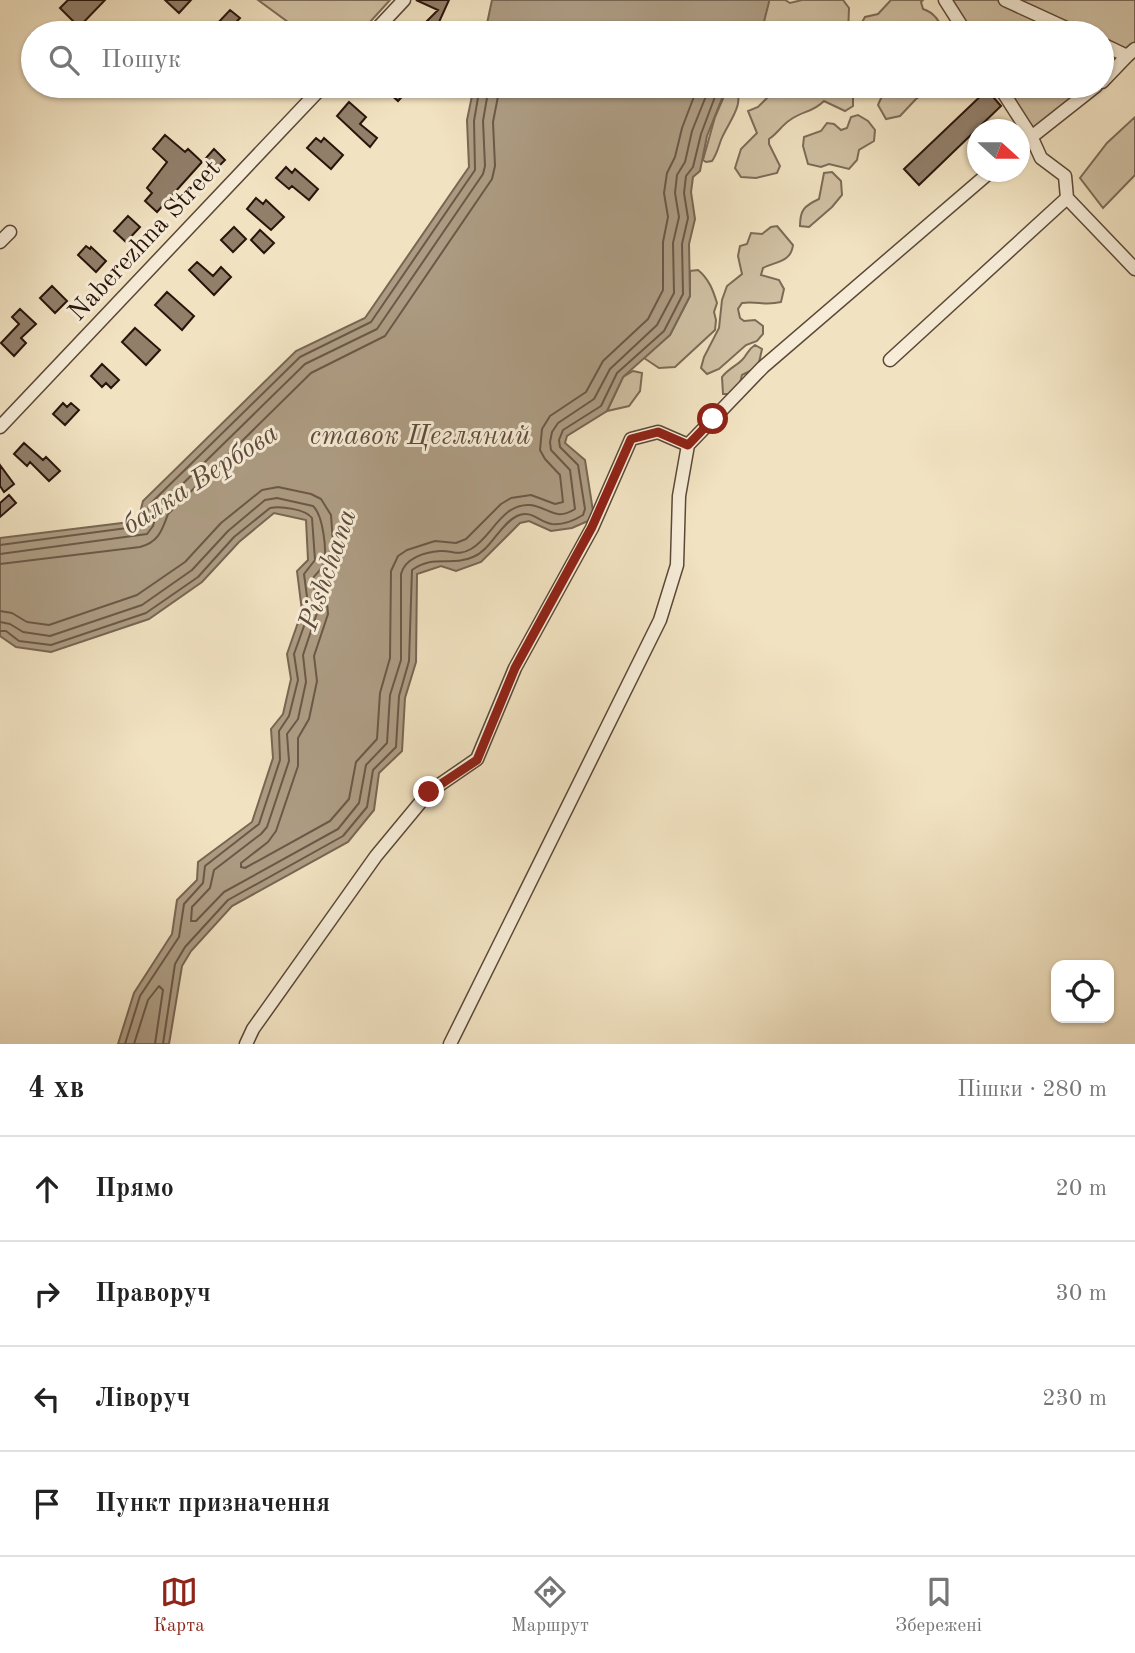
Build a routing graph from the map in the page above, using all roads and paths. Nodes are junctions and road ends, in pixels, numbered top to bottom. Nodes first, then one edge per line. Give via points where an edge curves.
1 (404, 0) edge
2 (945, 0) edge
3 (1004, 0) edge
4 (384, 21) edge
5 (958, 21) edge
6 (1050, 21) edge
7 (1114, 48) edge
8 (1131, 53) edge
9 (1114, 70) edge
10 (312, 98) edge
11 (1007, 98) edge
12 (1080, 98) edge
13 (1031, 136) junction
14 (978, 182) edge
15 (1067, 198) junction
16 (10, 232) dead end
17 (0, 242) edge
18 (1135, 270) edge
19 (890, 360) dead end
20 (0, 427) edge
21 (688, 445) junction
22 (246, 1044) edge
23 (450, 1044) edge

1 - 4 street
2 - 5 street
3 - 6 street
7 - 8 street
8 - 9 street
10 - 20 street, Naberezhna Street
11 - 13 street
12 - 13 street
13 - 15 street via 1041,158 1065,176
14 - 21 street via 763,367
15 - 18 street
15 - 19 street
16 - 17 street
21 - 22 street via 658,432 631,439 592,527 515,668 477,760 429,792 376,856
21 - 23 street via 679,496 677,565 660,620

